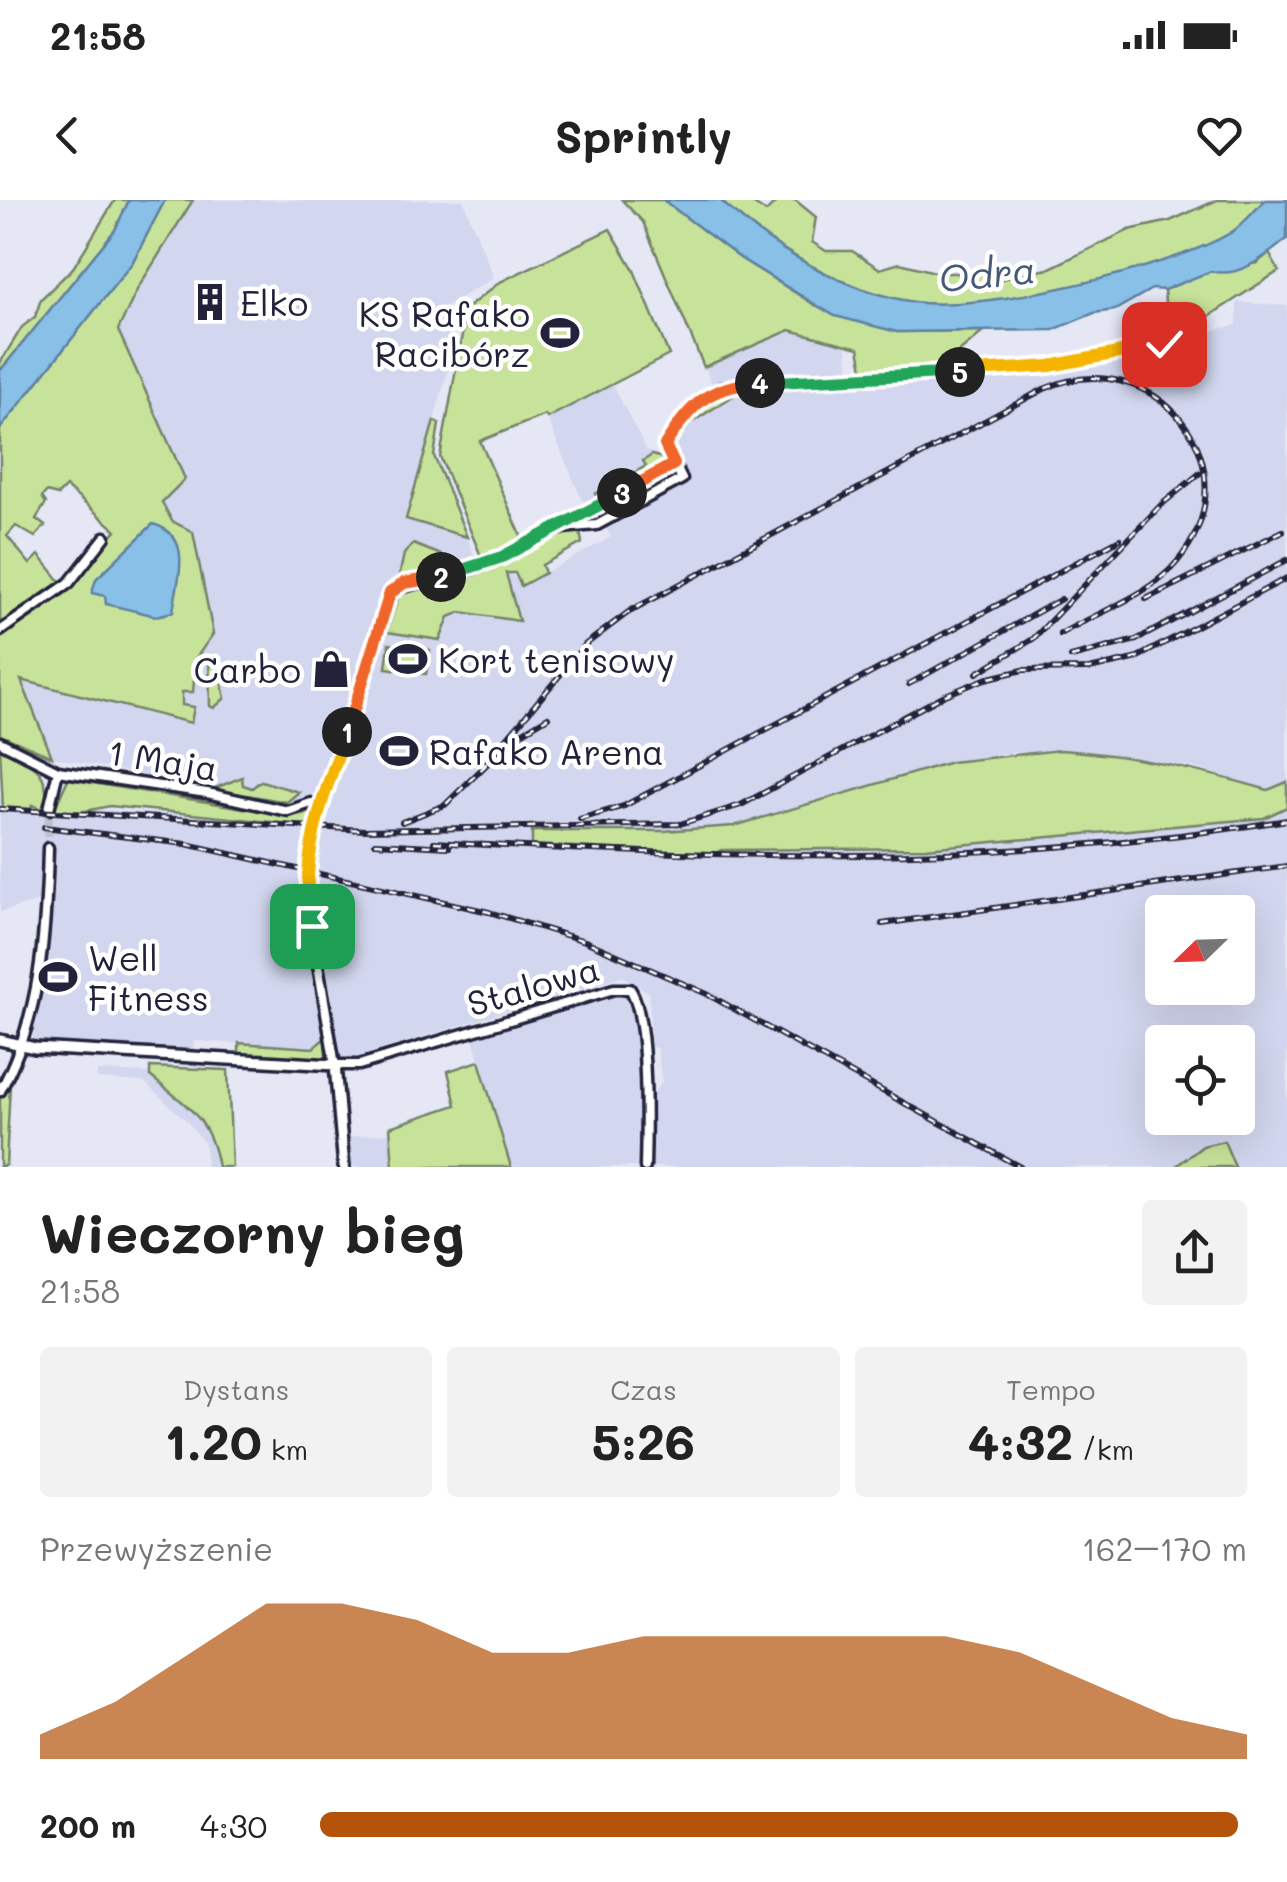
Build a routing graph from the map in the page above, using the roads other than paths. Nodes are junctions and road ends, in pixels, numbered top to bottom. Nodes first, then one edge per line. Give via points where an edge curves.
1 (1182, 341) dead end
2 (674, 464) junction
3 (584, 513) junction
4 (598, 524) junction
5 (584, 526) junction
6 (560, 528) junction
7 (105, 537) dead end
8 (0, 631) edge
9 (0, 742) edge
10 (58, 770) junction
11 (321, 805) junction
12 (49, 810) tunnel mouth
13 (48, 848) tunnel mouth
14 (0, 1040) edge
15 (21, 1046) junction
16 (336, 1065) junction
17 (0, 1091) edge
18 (344, 1167) edge
19 (645, 1167) edge

1 - 2 street via 1050,366 722,387 699,402 665,445
2 - 3 street
2 - 4 street via 682,480
3 - 4 street
3 - 5 street
3 - 6 street
4 - 5 street
5 - 6 street
6 - 11 street via 473,569 392,590
7 - 8 street via 68,584
9 - 10 street, 1 Maja
10 - 11 street, 1 Maja via 288,810
10 - 12 street
11 - 16 street via 306,900
13 - 15 street via 42,951
14 - 15 main road
15 - 16 main road
15 - 17 street
16 - 18 main road
16 - 19 street, Stalowa via 368,1062 628,988 636,1005 647,1102

